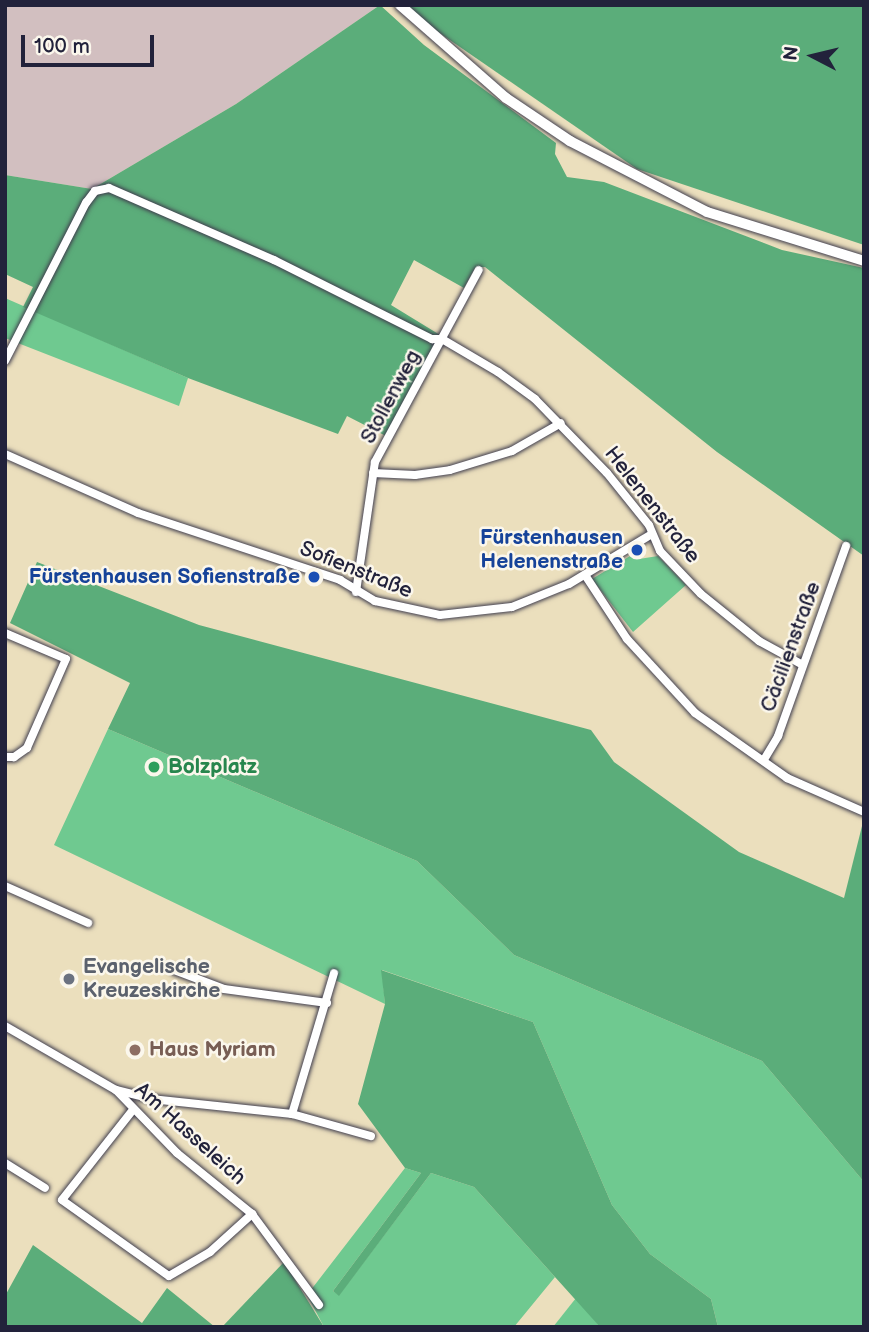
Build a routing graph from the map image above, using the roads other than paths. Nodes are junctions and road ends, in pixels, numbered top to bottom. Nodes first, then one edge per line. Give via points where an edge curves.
1 (400, 5) edge
2 (864, 261) edge
3 (478, 270) dead end
4 (442, 339) junction
5 (5, 361) edge
6 (561, 424) junction
7 (5, 454) edge
8 (373, 473) junction
9 (652, 534) junction
10 (846, 546) dead end
11 (585, 575) junction
12 (356, 592) junction
13 (5, 633) edge
14 (803, 665) junction
15 (5, 757) edge
16 (765, 758) junction
17 (864, 812) edge
18 (5, 886) edge
19 (88, 923) dead end
20 (174, 970) dead end
21 (334, 973) dead end
22 (327, 1003) junction
23 (5, 1026) edge
24 (116, 1090) junction
25 (132, 1111) junction
26 (292, 1114) junction
27 (371, 1136) dead end
28 (5, 1163) edge
29 (45, 1188) dead end
30 (252, 1214) junction
31 (319, 1305) dead end

1 - 2 main road via 506,97 570,141 706,212
3 - 4 street, Stollenweg
4 - 5 street, Helenenstraße via 432,339 274,260 109,188 96,191 86,203
4 - 6 street, Helenenstraße via 498,372
4 - 8 street, Stollenweg
6 - 8 street via 512,451 450,470 415,475
6 - 9 street, Helenenstraße via 607,473
7 - 12 street, Sofienstraße via 93,496 340,579
8 - 12 street, Stollenweg
9 - 11 street, Sofienstraße
9 - 14 street, Helenenstraße via 660,551 725,615 759,641
10 - 14 street, Cäcilienstraße
11 - 12 street, Sofienstraße via 512,607 475,615 410,611
11 - 16 street via 657,676 695,713
13 - 15 street via 66,659 27,748
14 - 16 street, Cäcilienstraße
16 - 17 street via 787,778
18 - 19 street
20 - 22 street via 224,989
21 - 22 street
22 - 26 street
23 - 24 street, Am Hasseleich
24 - 25 street, Am Hasseleich
24 - 26 street via 150,1099
25 - 30 street, Am Hasseleich
25 - 30 street via 62,1200 169,1276 210,1252
26 - 27 street
28 - 29 street
30 - 31 street, Am Hasseleich

